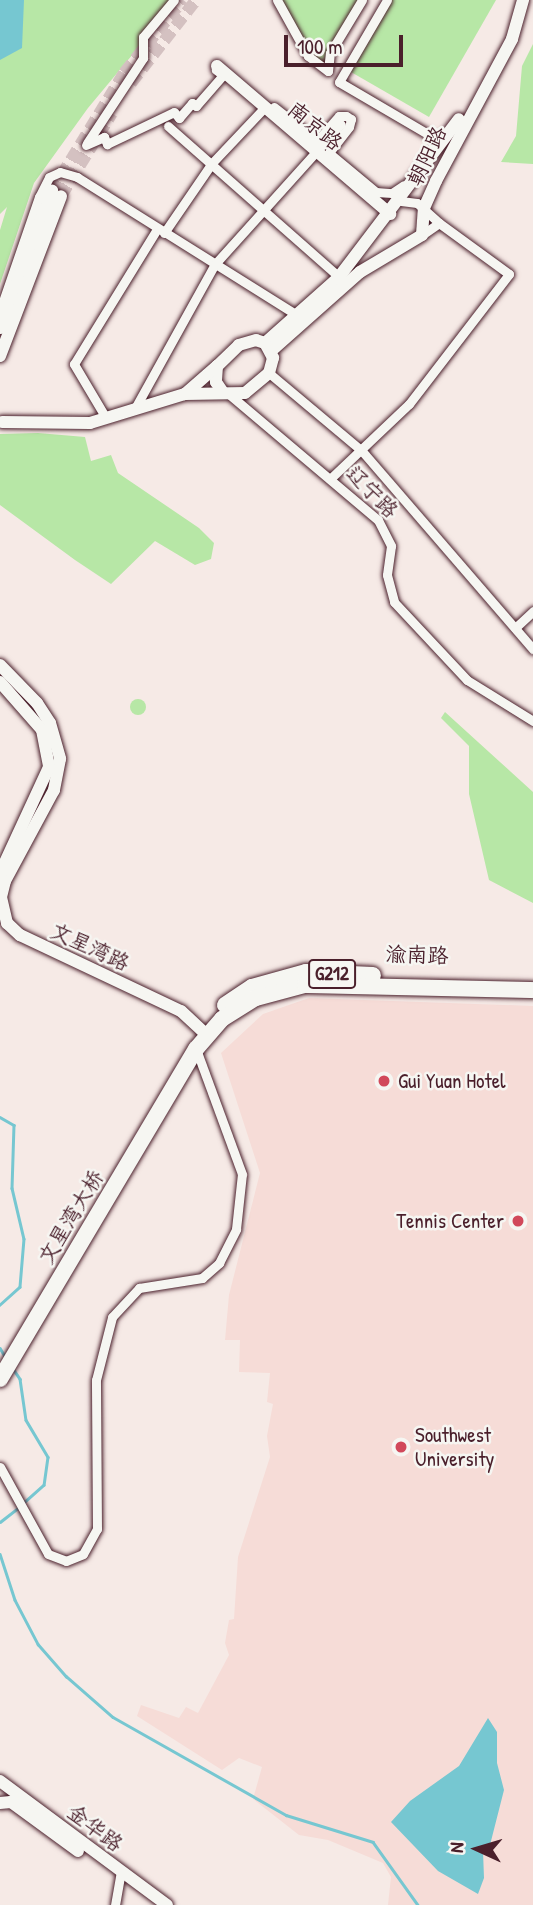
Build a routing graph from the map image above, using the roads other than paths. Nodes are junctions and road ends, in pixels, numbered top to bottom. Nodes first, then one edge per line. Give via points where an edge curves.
1 (174, 0) edge
2 (277, 0) edge
3 (362, 0) edge
4 (387, 0) edge
5 (516, 0) edge
6 (523, 0) edge
7 (217, 66) junction
8 (263, 109) junction
9 (341, 124) dead end
10 (168, 126) dead end
11 (314, 150) junction
12 (212, 163) junction
13 (419, 175) junction
14 (433, 187) junction
15 (401, 201) junction
16 (263, 208) junction
17 (424, 208) junction
18 (390, 214) junction
19 (439, 223) junction
20 (160, 231) junction
21 (422, 235) junction
22 (215, 264) junction
23 (339, 276) junction
24 (0, 310) edge
25 (295, 314) junction
26 (0, 328) edge
27 (268, 347) junction
28 (0, 356) edge
29 (217, 366) junction
30 (269, 373) junction
31 (226, 393) junction
32 (185, 394) junction
33 (134, 410) junction
34 (106, 418) junction
35 (1, 421) edge
36 (362, 451) junction
37 (332, 477) junction
38 (533, 611) edge
39 (515, 628) junction
40 (533, 649) edge
41 (0, 665) edge
42 (0, 682) edge
43 (533, 721) edge
44 (3, 868) edge
45 (0, 927) edge
46 (533, 980) edge
47 (533, 990) edge
48 (200, 1035) junction
49 (176, 1074) junction
50 (0, 1364) edge
51 (0, 1380) edge
52 (0, 1467) edge
53 (0, 1782) edge
54 (5, 1797) edge
55 (121, 1877) junction
56 (115, 1905) edge
57 (153, 1905) edge
58 (167, 1905) edge

1 - 7 street via 144,37 143,58 86,145 104,137 107,144 174,111 179,118 223,75 213,68
2 - 3 street via 308,56 328,71 330,53
4 - 7 street via 339,82 438,140 399,191 376,192 329,153 351,119 339,116 317,141
5 - 13 street via 505,37 455,126
6 - 14 street, 朝阳路 via 512,39
7 - 8 street, 南京路
8 - 11 street, 南京路
8 - 12 street
9 - 11 street
10 - 12 street
11 - 16 street
11 - 18 street, 南京路
12 - 16 street
12 - 20 street
13 - 14 street via 421,187
13 - 15 street
14 - 17 street, 朝阳路
15 - 17 street
15 - 18 street
16 - 22 street
16 - 23 street
17 - 19 street
17 - 21 street, 朝阳路
18 - 23 street
19 - 21 street
19 - 36 street via 509,274 409,404
20 - 22 street
20 - 24 street via 77,177 60,172 49,177
20 - 34 street via 74,364
21 - 27 street via 360,272
22 - 25 street
22 - 33 street
23 - 25 street
25 - 27 street
26 - 28 street via 56,193
27 - 29 street via 247,341
27 - 30 street
29 - 31 street via 216,382
29 - 32 street
30 - 31 street via 245,393
30 - 36 street
31 - 32 street
31 - 37 street, 辽宁路
32 - 33 street
33 - 34 street
34 - 35 street via 90,423
36 - 37 street
36 - 39 street
37 - 43 street, 辽宁路 via 387,532 391,546 387,575 394,602 467,680
38 - 39 street
39 - 40 street
41 - 44 street, 文星湾路 via 50,723 60,759 54,790
42 - 44 street, 文星湾路 via 42,730 49,767
44 - 48 street, 文星湾路 via 3,913 12,929 181,1011
45 - 48 street, 文星湾路 via 17,942 172,1014
46 - 48 highway, 渝南路 / G212 via 306,972 252,987
47 - 48 highway, 渝南路 / G212 via 304,985 256,998
48 - 49 highway, 渝南路 / G212
48 - 52 street via 242,1174 236,1229 219,1263 202,1278 139,1288 111,1317 96,1380 99,1487 93,1542 83,1554 57,1561 47,1554
49 - 50 highway, 文星湾大桥 / G212
49 - 51 highway, 文星湾大桥 / G212
53 - 54 street, 金华路
54 - 55 street, 金华路
55 - 56 street
55 - 57 street, 金华路
55 - 58 street, 金华路

